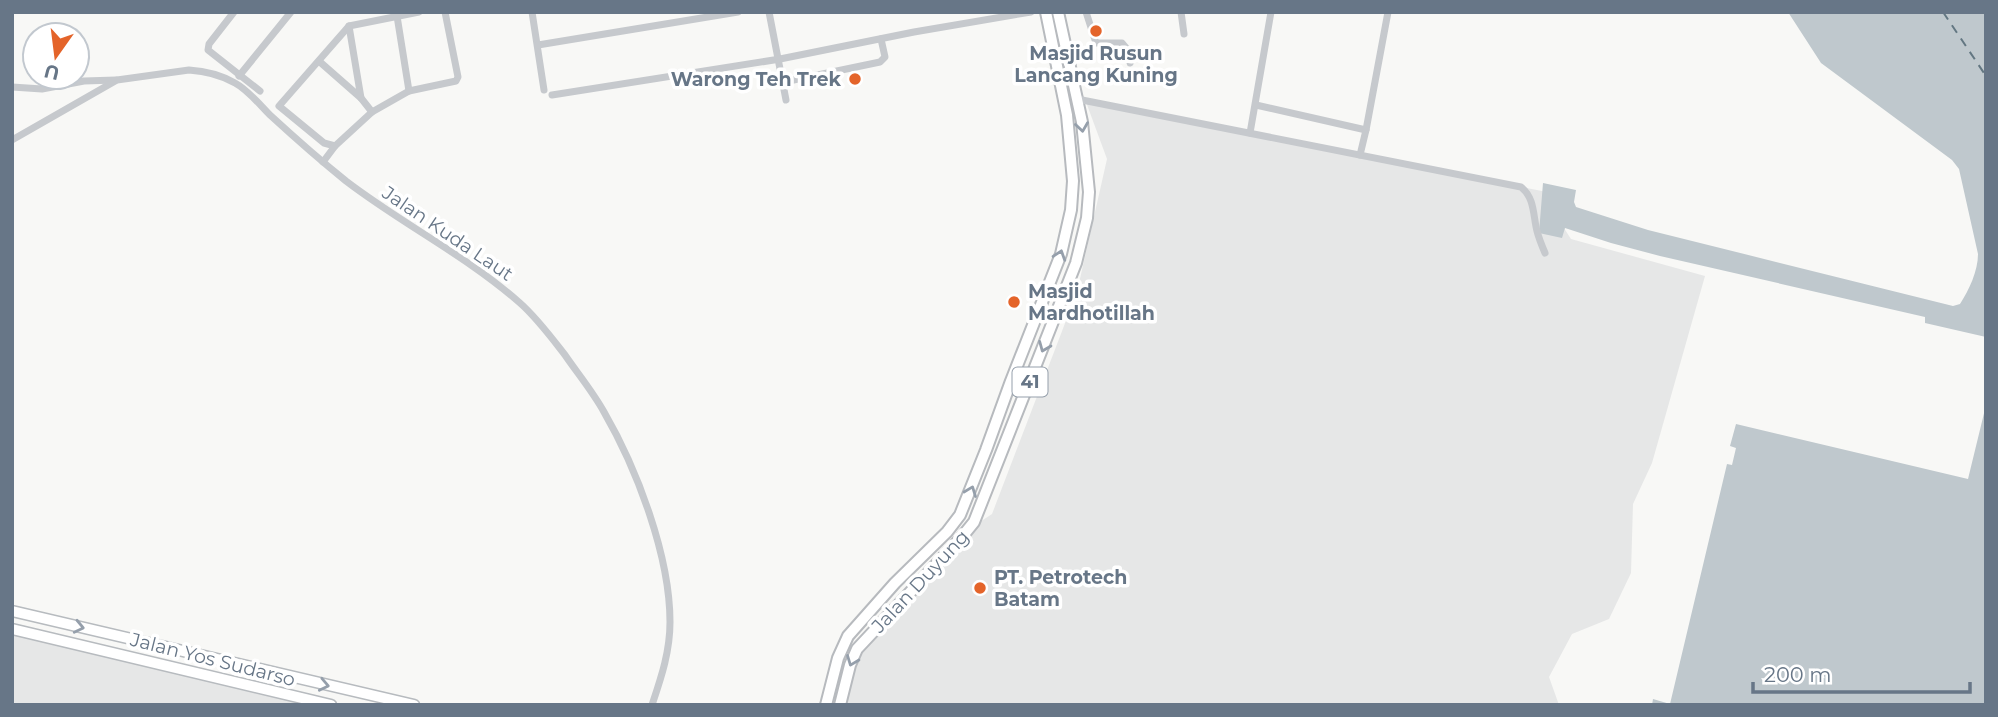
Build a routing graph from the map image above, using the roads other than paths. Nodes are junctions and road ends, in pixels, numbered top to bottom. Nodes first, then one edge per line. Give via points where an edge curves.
1 (234, 12) edge
2 (291, 12) edge
3 (419, 12) edge
4 (445, 12) edge
5 (532, 12) edge
6 (738, 12) edge
7 (769, 12) edge
8 (1031, 12) edge
9 (1046, 12) edge
10 (1058, 12) edge
11 (1086, 12) edge
12 (1181, 12) edge
13 (1271, 12) edge
14 (1388, 12) edge
15 (397, 16) junction
16 (349, 26) junction
17 (1184, 33) dead end
18 (881, 39) junction
19 (538, 45) junction
20 (780, 59) junction
21 (320, 62) junction
22 (1130, 63) dead end
23 (240, 74) junction
24 (117, 80) junction
25 (784, 82) junction
26 (237, 84) junction
27 (12, 87) edge
28 (544, 90) dead end
29 (260, 91) dead end
30 (409, 91) junction
31 (552, 96) dead end
32 (360, 98) junction
33 (1077, 99) junction
34 (786, 100) dead end
35 (1256, 105) junction
36 (372, 111) junction
37 (1366, 130) junction
38 (1250, 133) junction
39 (12, 140) edge
40 (335, 146) junction
41 (1360, 155) junction
42 (323, 162) junction
43 (1545, 254) dead end
44 (1039, 310) junction
45 (1057, 316) junction
46 (12, 611) edge
47 (12, 629) edge
48 (331, 705) edge
49 (414, 705) edge
50 (652, 705) edge
51 (826, 705) edge
52 (840, 705) edge

1 - 23 street via 208,48
2 - 23 street
3 - 15 street
4 - 30 street via 457,80
5 - 19 street
6 - 19 street
7 - 20 street
8 - 18 street
44 -> 9 highway, Jalan Duyung / 41 via 1064,243 1073,193 1067,115
10 - 33 highway, Jalan Duyung / 41
11 - 22 street via 1096,43 1122,43
12 - 17 street
13 - 35 street
14 - 37 street
15 - 16 street
15 - 30 street
16 - 21 street
16 - 32 street
18 - 20 street
18 - 25 street via 884,60
19 - 28 street
20 - 25 street
20 - 31 street
21 - 32 street
21 - 40 street via 279,106 324,143
23 - 26 street
23 - 29 street
24 - 26 street, Jalan Kuda Laut via 200,71
24 - 27 street via 42,89
24 - 39 street, Jalan Kuda Laut
25 - 34 street
26 - 42 street, Jalan Kuda Laut
30 - 36 street
32 - 36 street
33 - 38 street
33 -> 45 highway, Jalan Duyung / 41 via 1088,204 1082,244
35 - 37 street
35 - 38 street
36 - 40 street
37 - 41 street
38 - 41 street
40 - 42 street
41 - 43 street via 1521,187 1532,203
42 - 50 street, Jalan Kuda Laut via 522,305 542,325 604,412 638,486 664,568 669,643
44 - 45 highway
51 -> 44 highway, Jalan Duyung / 41 via 848,636 960,515
45 -> 52 highway, Jalan Duyung / 41 via 974,522 857,649
46 -> 49 main road, Jalan Yos Sudarso
47 - 48 main road, Jalan Yos Sudarso

